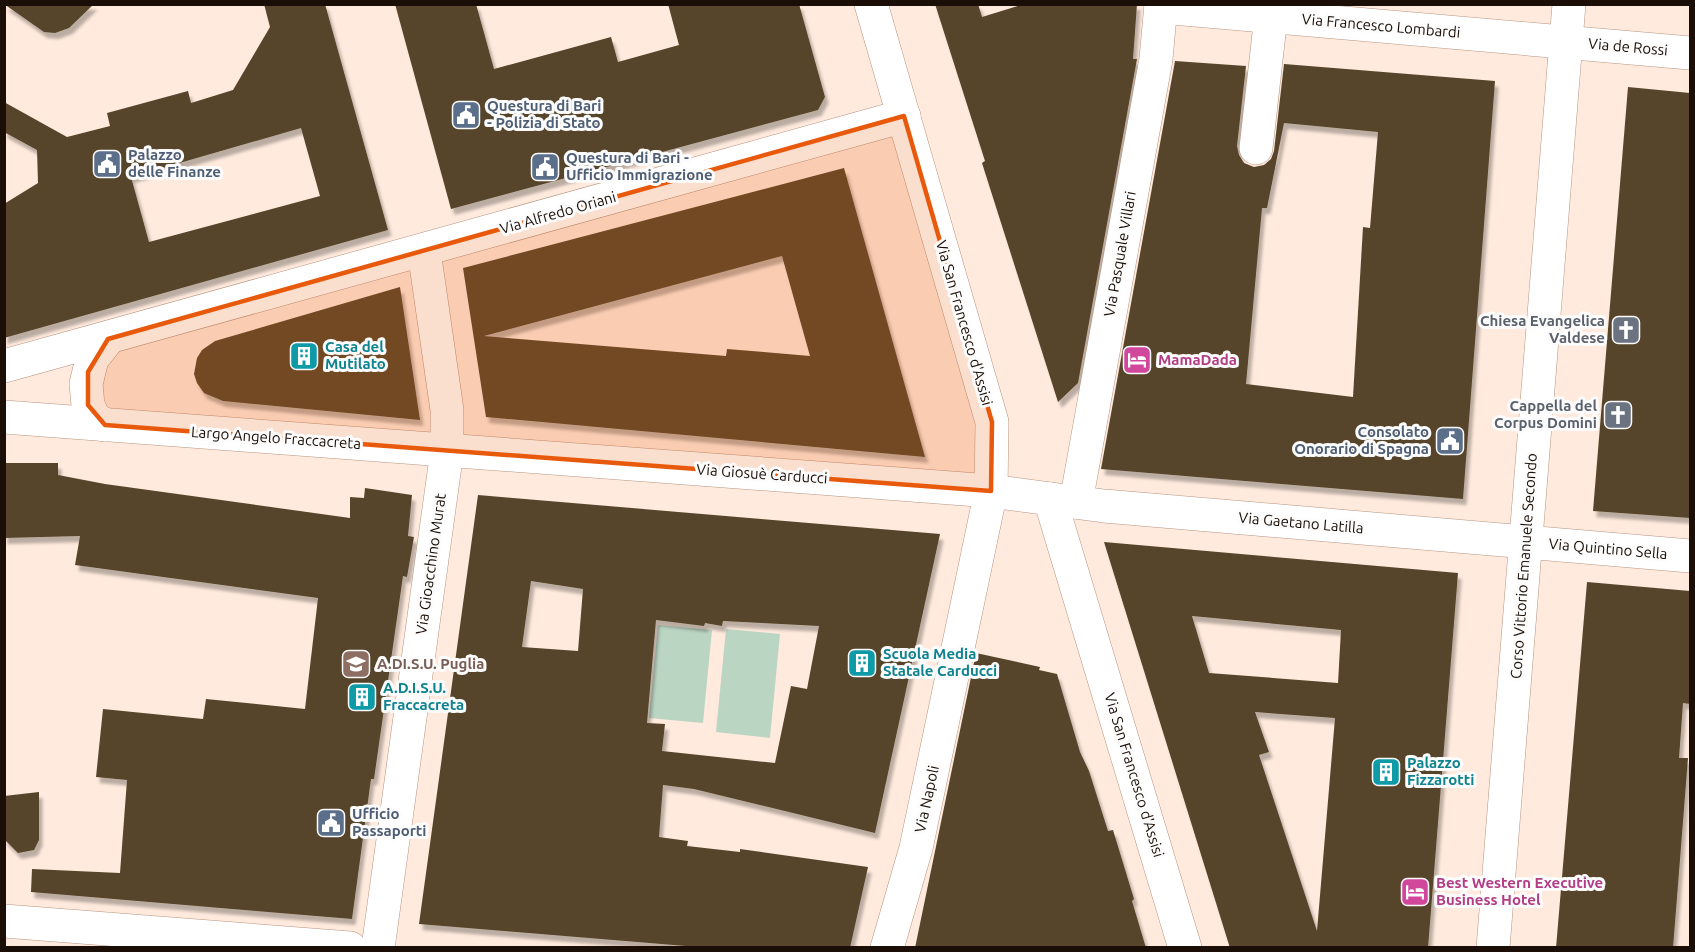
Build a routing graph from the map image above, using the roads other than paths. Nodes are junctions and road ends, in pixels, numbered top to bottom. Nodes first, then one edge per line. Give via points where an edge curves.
1 (871, 4) edge
2 (1569, 4) edge
3 (1161, 6) edge
4 (1271, 16) junction
5 (1566, 42) junction
6 (1690, 53) edge
7 (904, 116) junction
8 (1256, 148) dead end
9 (424, 251) junction
10 (108, 339) junction
11 (4, 366) edge
12 (4, 417) edge
13 (105, 425) junction
14 (447, 451) junction
15 (991, 491) junction
16 (1063, 500) junction
17 (1526, 542) junction
18 (1690, 556) edge
19 (959, 648) joint
20 (4, 921) edge
21 (350, 948) edge
22 (378, 948) edge
23 (887, 948) edge
24 (1185, 948) edge
25 (1493, 948) edge

1 - 7 street, Via San Francesco d'Assisi
2 - 5 street, Corso Vittorio Emanuele Secondo
3 - 4 street, Via Francesco Lombardi
3 - 16 street, Via Pasquale Villari via 1156,59
4 - 5 street, Via Francesco Lombardi
4 - 8 street
5 - 6 street, Via de Rossi
5 - 17 street, Corso Vittorio Emanuele Secondo
7 - 9 street, Via Alfredo Oriani
7 - 15 street, Via San Francesco d'Assisi via 992,422
9 - 10 street, Via Alfredo Oriani
9 - 14 street, Via Gioacchino Murat via 447,410
10 - 11 street
10 - 13 street via 92,359 86,384 94,418
12 - 13 street, Largo Angelo Fraccacreta
13 - 14 street, Largo Angelo Fraccacreta
14 - 15 street, Via Giosuè Carducci
14 - 22 street, Via Gioacchino Murat
15 - 16 street, Via Giosuè Carducci
15 - 19 street, Via San Francesco d'Assisi
16 - 17 street, Via Gaetano Latilla
16 - 24 street, Via San Francesco d'Assisi
17 - 18 street, Via Quintino Sella
17 - 25 street, Corso Vittorio Emanuele Secondo
19 - 23 street, Via Napoli via 916,848
20 - 21 street

